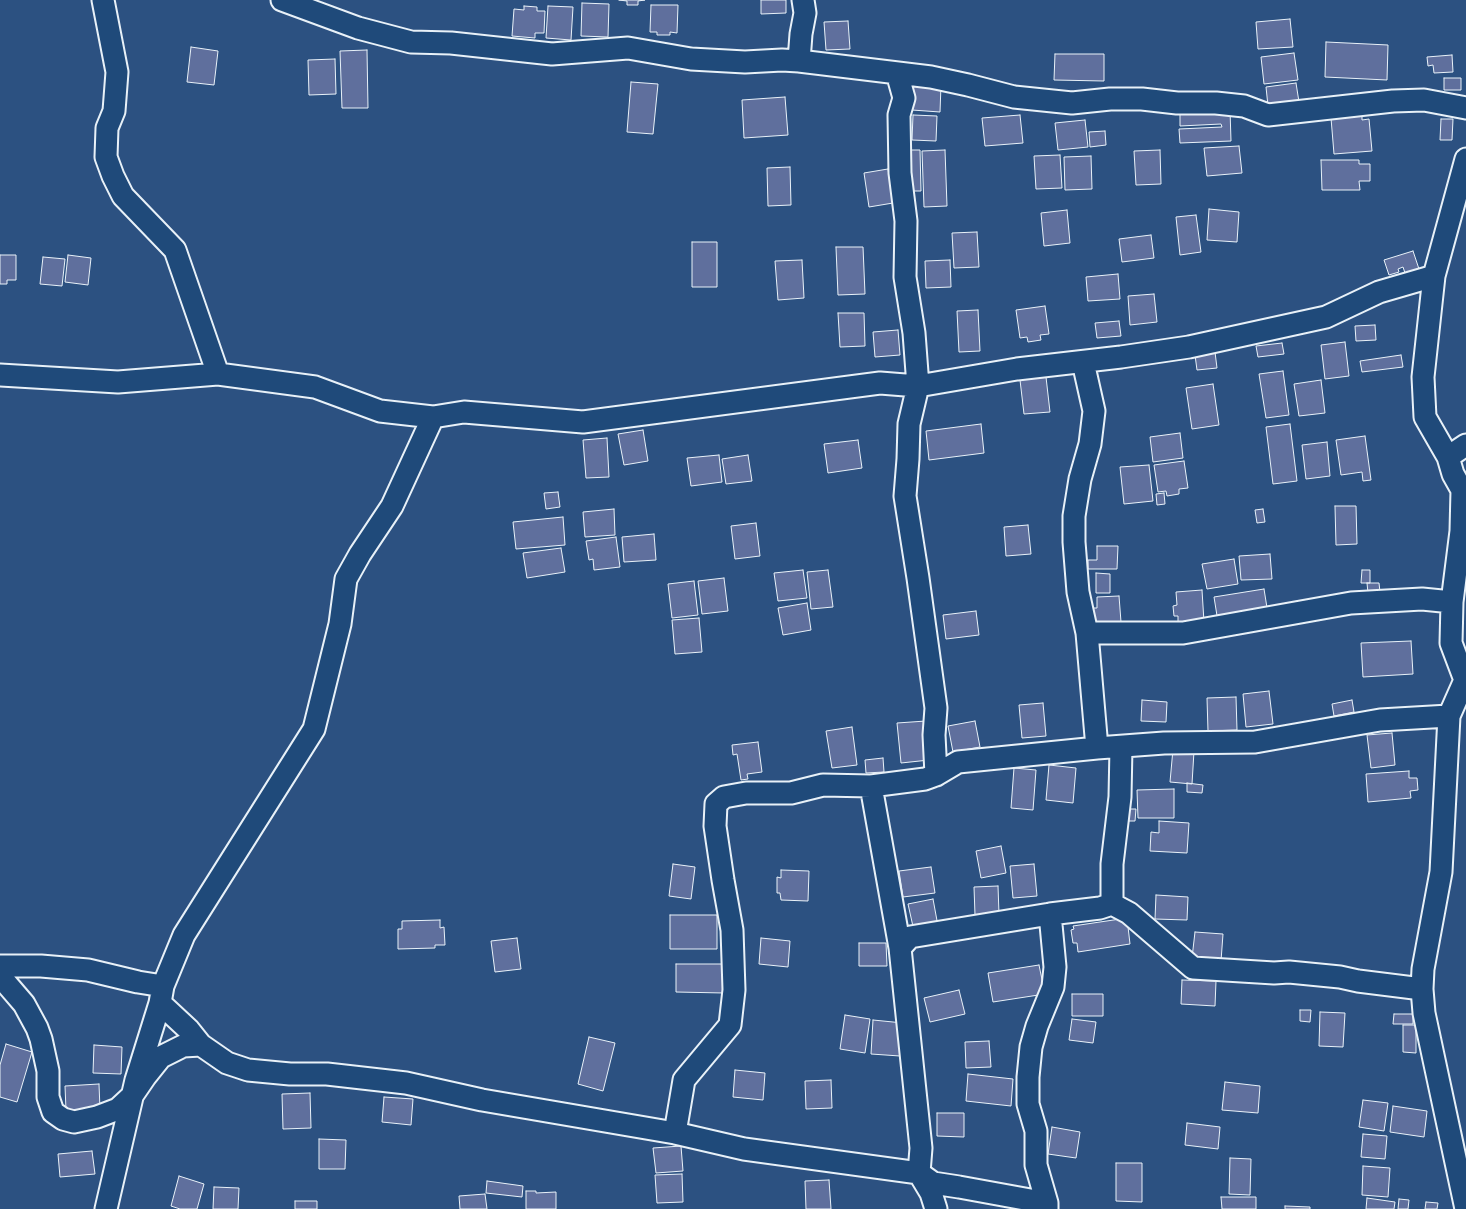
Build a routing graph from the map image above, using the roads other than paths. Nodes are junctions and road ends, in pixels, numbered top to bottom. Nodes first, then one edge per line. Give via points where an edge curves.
1 (103, 0) edge
2 (282, 0) edge
3 (803, 0) edge
4 (799, 61) junction
5 (897, 73) junction
6 (1466, 108) edge
7 (1466, 158) edge
8 (1434, 276) junction
9 (1083, 362) junction
10 (218, 374) junction
11 (0, 375) edge
12 (918, 386) junction
13 (433, 417) junction
14 (1466, 445) edge
15 (1448, 457) junction
16 (1452, 602) junction
17 (1087, 632) junction
18 (1466, 680) edge
19 (1450, 716) junction
20 (1121, 747) junction
21 (1097, 748) junction
22 (936, 775) junction
23 (871, 786) junction
24 (1112, 904) junction
25 (1050, 914) junction
26 (900, 948) junction
27 (0, 966) edge
28 (0, 976) edge
29 (1422, 990) junction
30 (162, 994) junction
31 (201, 1045) junction
32 (132, 1096) junction
33 (675, 1133) junction
34 (919, 1173) junction
35 (1046, 1207) edge
36 (106, 1209) edge
37 (936, 1209) edge
38 (1466, 1209) edge

1 - 10 street via 117,72 114,111 107,128 106,157 123,196 175,250
2 - 4 street via 358,28 411,42 552,54 628,48 692,59
3 - 4 street via 805,12
4 - 5 street
5 - 6 street via 932,77 1014,97 1072,103 1110,99 1216,103 1244,106 1268,115 1393,101 1424,100
5 - 12 street via 904,98 899,114 900,173 906,221 906,277
7 - 8 street
8 - 9 street via 1380,292 1326,317 1189,347
8 - 15 street via 1423,376 1425,417
9 - 12 street via 1017,369
9 - 17 street via 1094,411 1074,516 1078,592
10 - 11 street via 118,382
10 - 13 street via 315,387 380,411
12 - 13 street via 880,383 583,422 464,412
12 - 22 street via 909,424 905,496 936,708
13 - 30 street via 392,506 346,579 340,624 314,729 184,935
14 - 15 street
15 - 16 street via 1462,490 1461,531
16 - 17 street via 1422,599 1351,603 1183,633
16 - 18 street via 1451,644
17 - 21 street
18 - 19 street
19 - 20 street via 1380,720 1254,742
19 - 29 street via 1441,872
20 - 21 street
20 - 24 street
21 - 22 street via 958,762
22 - 23 street
23 - 26 street
23 - 33 street via 823,786 791,793 746,793 724,797 716,804 716,835 732,930 734,990 730,1025 684,1080
24 - 25 street
24 - 29 street via 1129,913 1192,968 1274,974 1289,972
25 - 26 street via 910,937
25 - 35 street via 1055,966 1053,987 1031,1047 1028,1077 1028,1104 1036,1130 1036,1165
26 - 34 street via 921,1148
27 - 30 street via 88,970 138,982
28 - 32 street via 24,1004 41,1039 48,1071 48,1097 53,1112 74,1122 118,1109
29 - 38 street via 1424,1013
30 - 31 street
30 - 32 street
31 - 32 street via 183,1046 161,1057
31 - 33 street via 227,1063 248,1070 406,1083 482,1100
32 - 36 street
33 - 34 street via 744,1149
34 - 35 street via 933,1183
34 - 37 street

